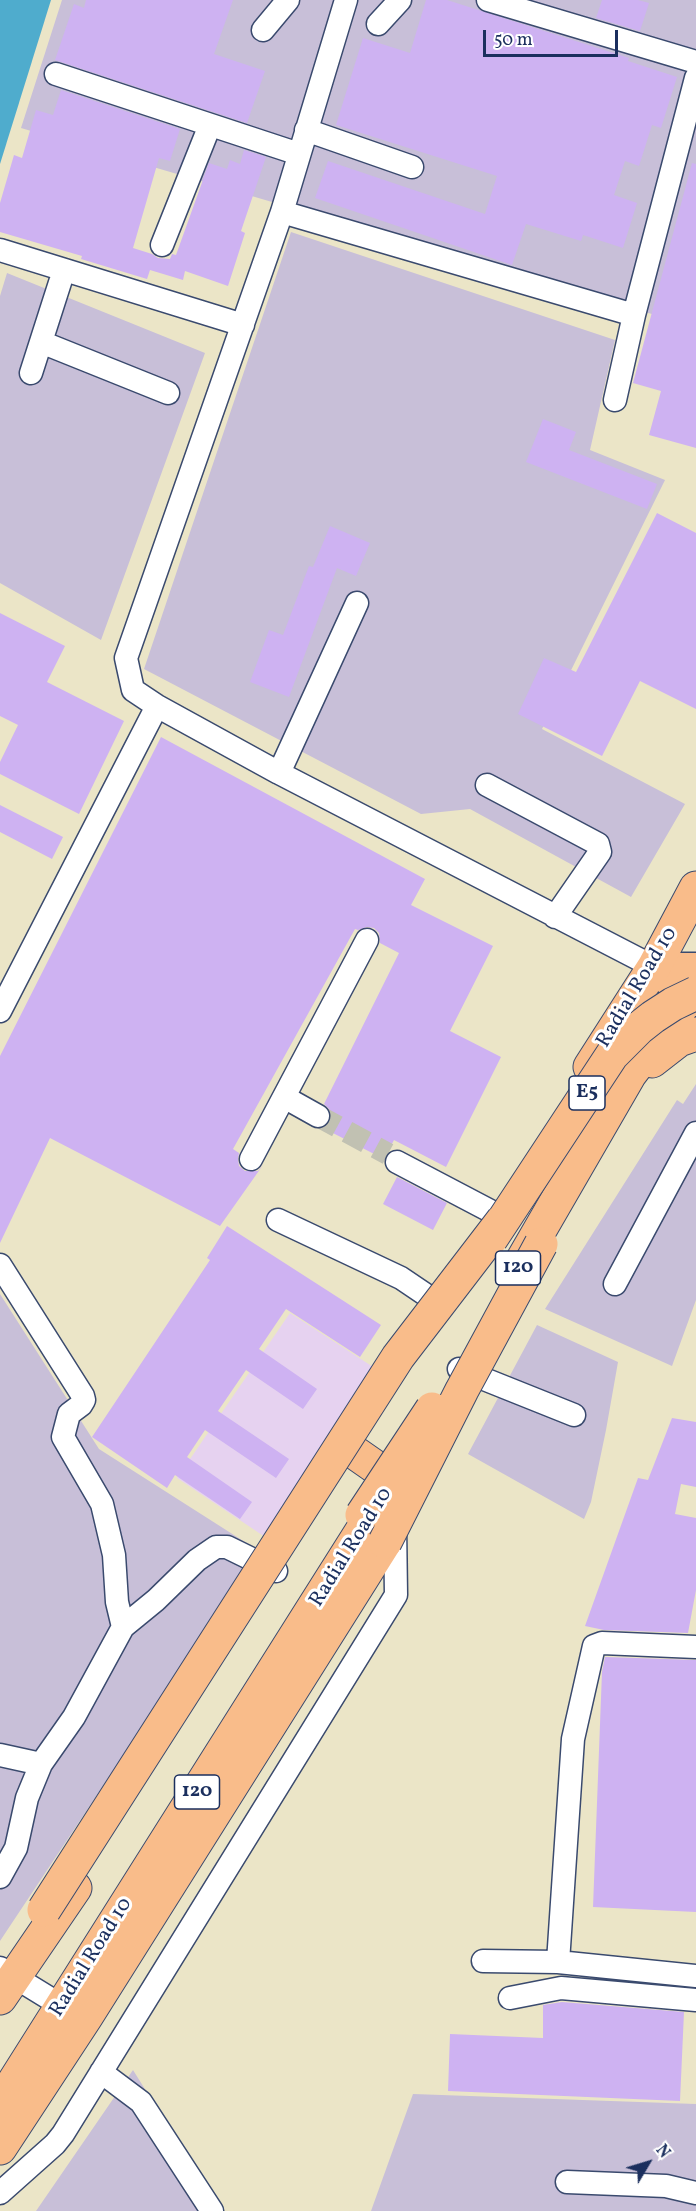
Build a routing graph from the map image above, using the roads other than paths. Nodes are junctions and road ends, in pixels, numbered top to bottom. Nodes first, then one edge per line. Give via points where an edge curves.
1 (288, 0) edge
2 (346, 0) edge
3 (400, 0) edge
4 (488, 0) edge
5 (378, 24) dead end
6 (263, 30) dead end
7 (696, 62) edge
8 (56, 74) dead end
9 (696, 78) edge
10 (210, 125) junction
11 (306, 130) junction
12 (299, 154) junction
13 (412, 167) dead end
14 (282, 212) junction
15 (162, 245) dead end
16 (0, 250) edge
17 (64, 270) junction
18 (634, 315) junction
19 (243, 325) junction
20 (41, 342) junction
21 (31, 373) dead end
22 (168, 393) dead end
23 (615, 400) dead end
24 (357, 603) dead end
25 (157, 706) junction
26 (279, 773) junction
27 (487, 785) dead end
28 (696, 888) edge
29 (555, 917) junction
30 (367, 940) dead end
31 (654, 967) junction
32 (696, 967) edge
33 (694, 1002) edge
34 (0, 1011) edge
35 (696, 1034) edge
36 (284, 1097) junction
37 (318, 1116) tunnel mouth
38 (696, 1133) edge
39 (251, 1158) dead end
40 (398, 1162) tunnel mouth
41 (499, 1217) junction
42 (278, 1220) dead end
43 (541, 1244) junction
44 (0, 1265) edge
45 (615, 1284) dead end
46 (438, 1303) junction
47 (459, 1369) junction
48 (574, 1415) dead end
49 (351, 1450) junction
50 (394, 1480) junction
51 (334, 1499) dead end
52 (362, 1515) dead end
53 (277, 1571) junction
54 (123, 1627) junction
55 (696, 1647) edge
56 (0, 1755) edge
57 (41, 1764) junction
58 (0, 1877) edge
59 (483, 1960) dead end
60 (558, 1962) junction
61 (696, 1976) edge
62 (5, 1981) edge
63 (510, 1998) dead end
64 (696, 2000) edge
65 (74, 2012) junction
66 (101, 2072) junction
67 (0, 2104) edge
68 (0, 2148) edge
69 (567, 2182) dead end
70 (0, 2193) edge
71 (696, 2193) edge
72 (212, 2211) edge

1 - 6 street
2 - 11 street
3 - 5 street
4 - 7 street
8 - 10 street
9 - 18 street
10 - 12 street
10 - 15 street
11 - 12 street
11 - 13 street
12 - 14 street
14 - 18 street
14 - 19 street
16 - 17 street
17 - 19 street
17 - 20 street
18 - 23 street
19 - 25 street via 126,658 134,690
20 - 21 street
20 - 22 street
24 - 26 street
25 - 26 street
25 - 34 street
26 - 29 street
27 - 29 street via 598,844 600,852
28 - 31 highway, Radial Road 10 / 120
29 - 31 street
30 - 36 street
31 - 32 main road
31 - 33 main road
31 - 41 highway, Radial Road 10 / 120
33 - 41 highway, E5, bridge via 673,1004 612,1055
33 - 47 highway, Radial Road 10 / 120 via 672,1037 643,1056 630,1074
35 - 43 highway, E5 via 661,1053 634,1082
36 - 37 street
36 - 39 street
38 - 45 street
40 - 41 street
41 - 46 highway, Radial Road 10 / 120
41 - 51 highway, bridge
41 - 62 highway, bridge via 398,1357 44,1910
42 - 46 street via 401,1278
43 - 52 highway, bridge
43 - 65 highway, bridge via 385,1542
44 - 54 street via 83,1396 81,1406 69,1414 63,1437 102,1504 114,1555
46 - 49 highway, Radial Road 10 / 120
47 - 48 street
47 - 50 highway, Radial Road 10 / 120
49 - 50 highway
49 - 53 highway, Radial Road 10 / 120
50 - 65 highway, Radial Road 10 / 120
50 - 66 street via 396,1595
53 - 54 street via 227,1547 216,1548 197,1560
53 - 62 highway, Radial Road 10 / 120 via 55,1919
54 - 57 street via 74,1717
55 - 60 street via 602,1643 594,1646 573,1738
56 - 57 street
57 - 58 street via 27,1798 16,1848
59 - 60 street
60 - 61 street
62 - 65 street
63 - 64 street via 561,1988
65 - 67 highway, Radial Road 10 / 120
65 - 68 highway
66 - 70 street via 55,2144
66 - 72 street via 141,2102
69 - 71 street via 666,2186

